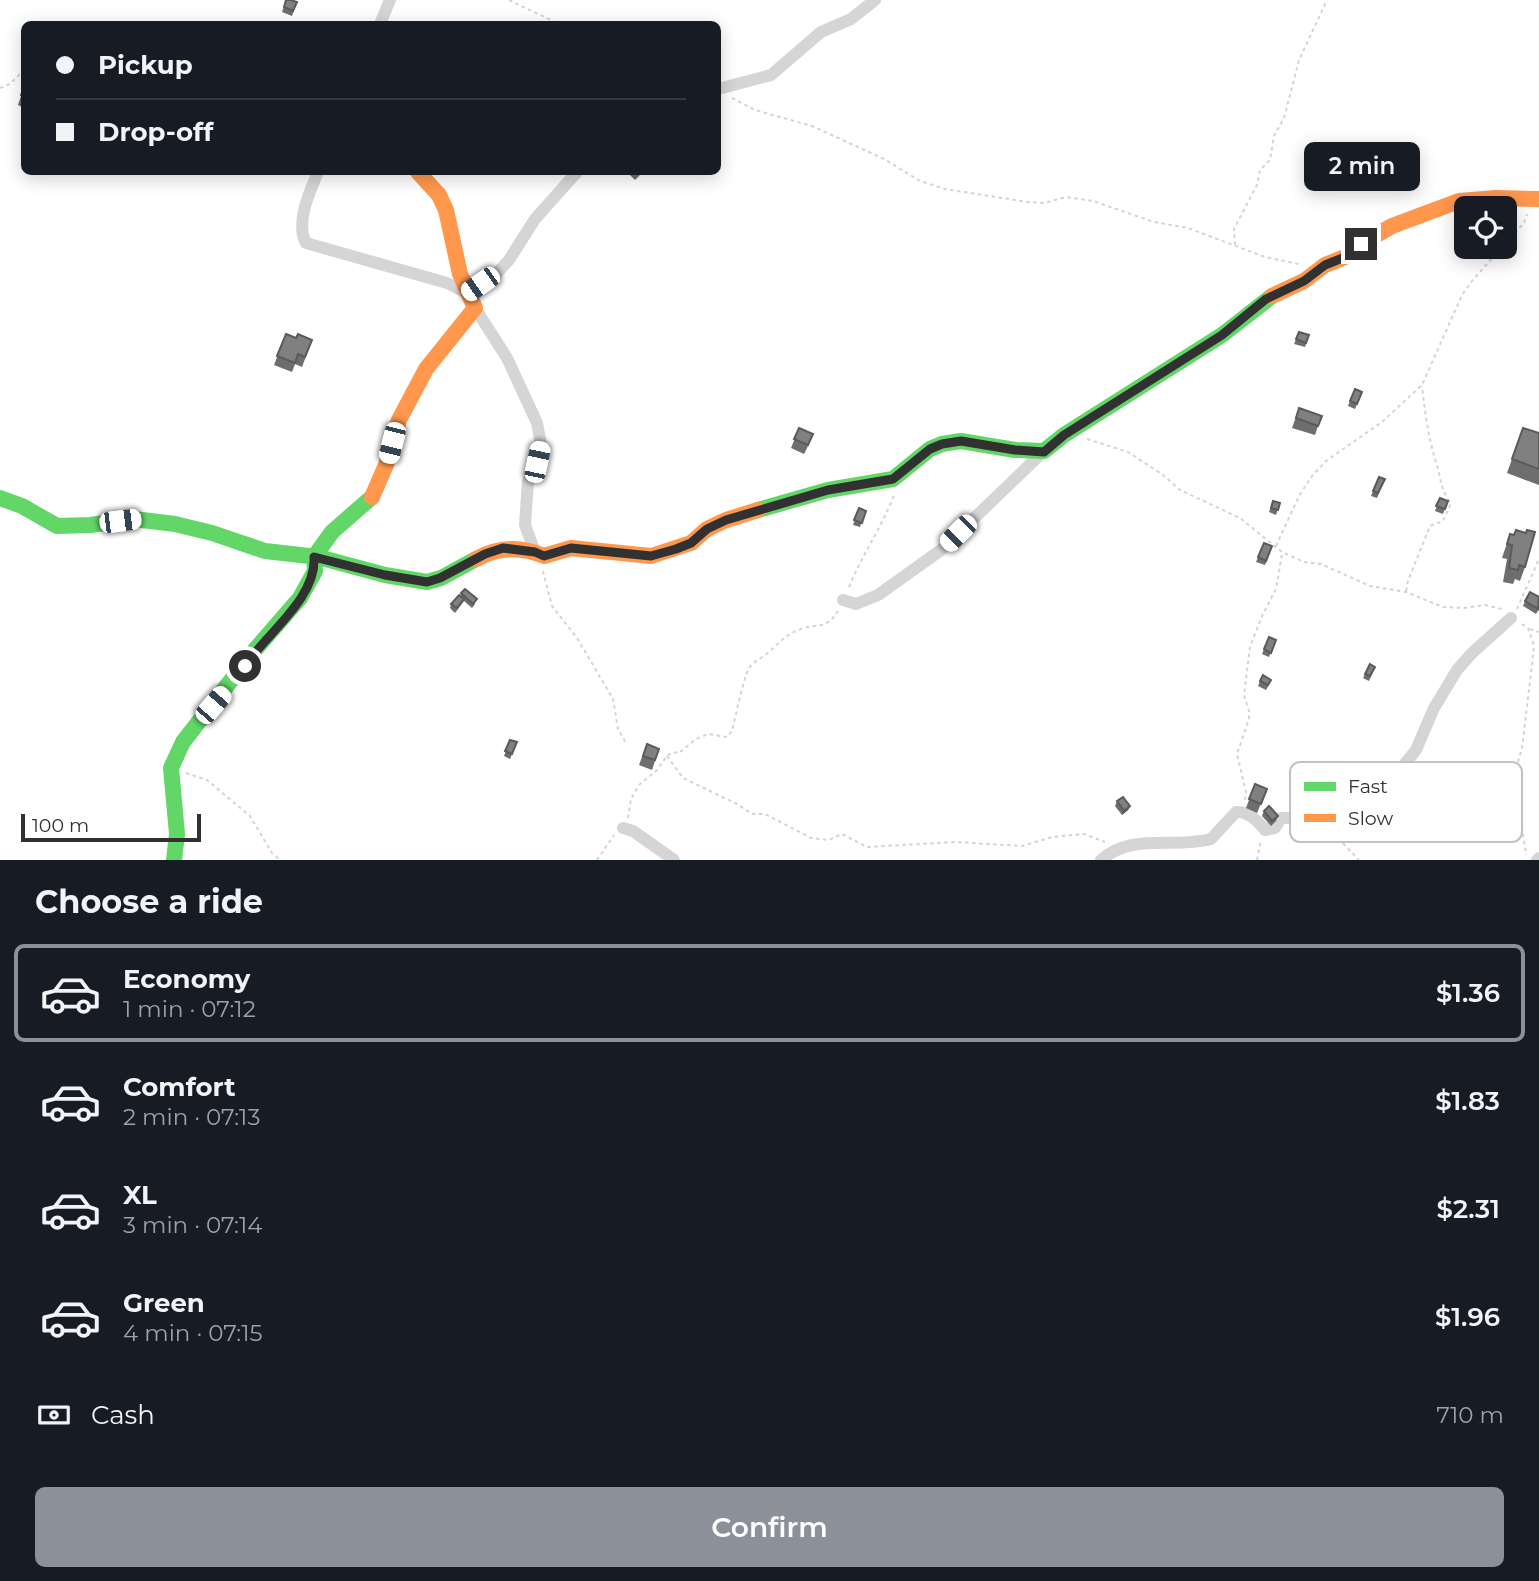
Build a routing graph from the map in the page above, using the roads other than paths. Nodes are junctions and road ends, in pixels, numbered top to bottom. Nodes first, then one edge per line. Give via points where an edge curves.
1 (390, 0) edge
2 (875, 0) edge
3 (381, 21) edge
4 (721, 88) edge
5 (317, 175) edge
6 (421, 175) edge
7 (574, 175) edge
8 (1535, 199) edge
9 (467, 293) junction
10 (475, 308) junction
11 (1044, 452) junction
12 (0, 498) edge
13 (539, 554) junction
14 (314, 557) junction
15 (843, 600) road end
16 (1511, 620) road end
17 (1407, 762) edge
18 (1290, 818) edge
19 (623, 828) road end
20 (1102, 859) edge
21 (174, 860) edge
22 (674, 860) edge

1 - 3 street
2 - 4 street via 850,19 821,32 771,75
5 - 9 street via 302,231 306,243 447,283
6 - 9 street via 446,210
7 - 9 street via 535,219 509,260
8 - 11 street via 1460,201 1378,233 1350,255 1266,299 1222,335
9 - 10 street
10 - 13 street via 507,358 537,423 541,444 528,481 525,526
10 - 14 street via 426,369 399,420 372,499 332,532
11 - 13 street via 961,441 942,444 893,479 828,490 726,520 691,543 651,556 571,548
11 - 15 street via 941,550 878,596 856,604
12 - 14 street via 57,526 153,520 265,551
13 - 14 street via 503,548 427,582
14 - 21 street via 315,571 300,598 183,742 171,768 177,834
16 - 17 street via 1457,670
18 - 20 street via 1281,818 1275,828 1265,830 1242,811 1236,812 1211,839 1136,844
19 - 22 street

